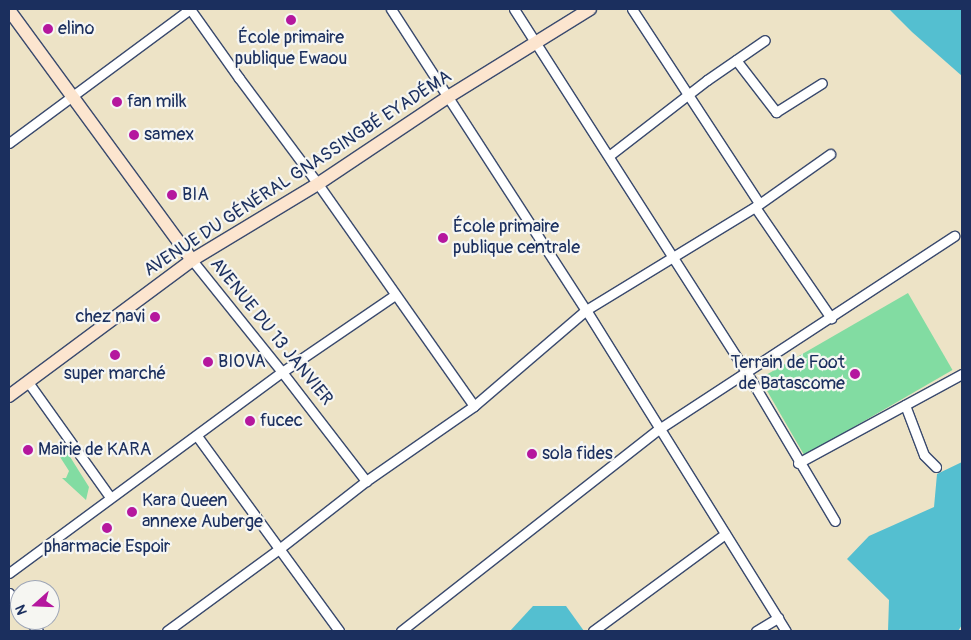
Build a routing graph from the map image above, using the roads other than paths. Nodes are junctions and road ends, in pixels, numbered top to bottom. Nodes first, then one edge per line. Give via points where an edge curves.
1 (391, 9) edge
2 (514, 9) edge
3 (590, 9) edge
4 (632, 9) edge
5 (9, 10) edge
6 (764, 40) dead end
7 (535, 42) junction
8 (736, 60) junction
9 (822, 82) dead end
10 (688, 96) junction
11 (72, 97) junction
12 (448, 97) junction
13 (9, 143) edge
14 (830, 154) dead end
15 (610, 155) junction
16 (318, 184) junction
17 (757, 205) junction
18 (954, 236) dead end
19 (674, 258) junction
20 (192, 260) junction
21 (395, 295) junction
22 (586, 310) junction
23 (831, 318) junction
24 (282, 372) junction
25 (747, 373) junction
26 (962, 374) edge
27 (28, 382) junction
28 (9, 396) edge
29 (905, 405) junction
30 (474, 406) junction
31 (658, 429) junction
32 (197, 436) junction
33 (798, 463) junction
34 (936, 468) dead end
35 (366, 480) junction
36 (110, 497) junction
37 (835, 522) dead end
38 (724, 534) junction
39 (279, 549) junction
40 (9, 573) edge
41 (778, 618) junction
42 (167, 631) edge
43 (339, 631) edge
44 (401, 631) edge
45 (593, 631) edge
46 (756, 631) edge
47 (786, 631) edge

1 - 12 street
2 - 7 street
3 - 7 main road, AVENUE DU GÉNÉRAL GNASSINGBÉ EYADÉMA
4 - 10 street
5 - 11 main road, AVENUE DU 13 JANVIER
6 - 8 street
7 - 12 main road, AVENUE DU GÉNÉRAL GNASSINGBÉ EYADÉMA
7 - 15 street
8 - 9 street via 776,112
8 - 10 street
10 - 15 street
10 - 17 street
11 - 13 street
11 - 16 street via 190,9
11 - 20 main road, AVENUE DU 13 JANVIER
12 - 16 main road, AVENUE DU GÉNÉRAL GNASSINGBÉ EYADÉMA
12 - 22 street
14 - 17 street
15 - 19 street
16 - 20 main road, AVENUE DU GÉNÉRAL GNASSINGBÉ EYADÉMA
16 - 21 street
17 - 19 street
17 - 23 street
18 - 23 street
19 - 22 street
19 - 25 street
20 - 24 street, AVENUE DU 13 JANVIER
20 - 27 main road, AVENUE DU GÉNÉRAL GNASSINGBÉ EYADÉMA
21 - 24 street
21 - 30 street
22 - 30 street
22 - 31 street
23 - 25 street
24 - 32 street
24 - 35 street, AVENUE DU 13 JANVIER
25 - 31 street
25 - 33 street
26 - 29 street
27 - 28 main road, AVENUE DU GÉNÉRAL GNASSINGBÉ EYADÉMA
27 - 36 street
29 - 33 street
29 - 34 street via 924,455
30 - 35 street
31 - 38 street
31 - 44 street
32 - 36 street
32 - 39 street
33 - 37 street
35 - 39 street
36 - 40 street
38 - 41 street
38 - 45 street
39 - 42 street
39 - 43 street
41 - 46 street
41 - 47 street

